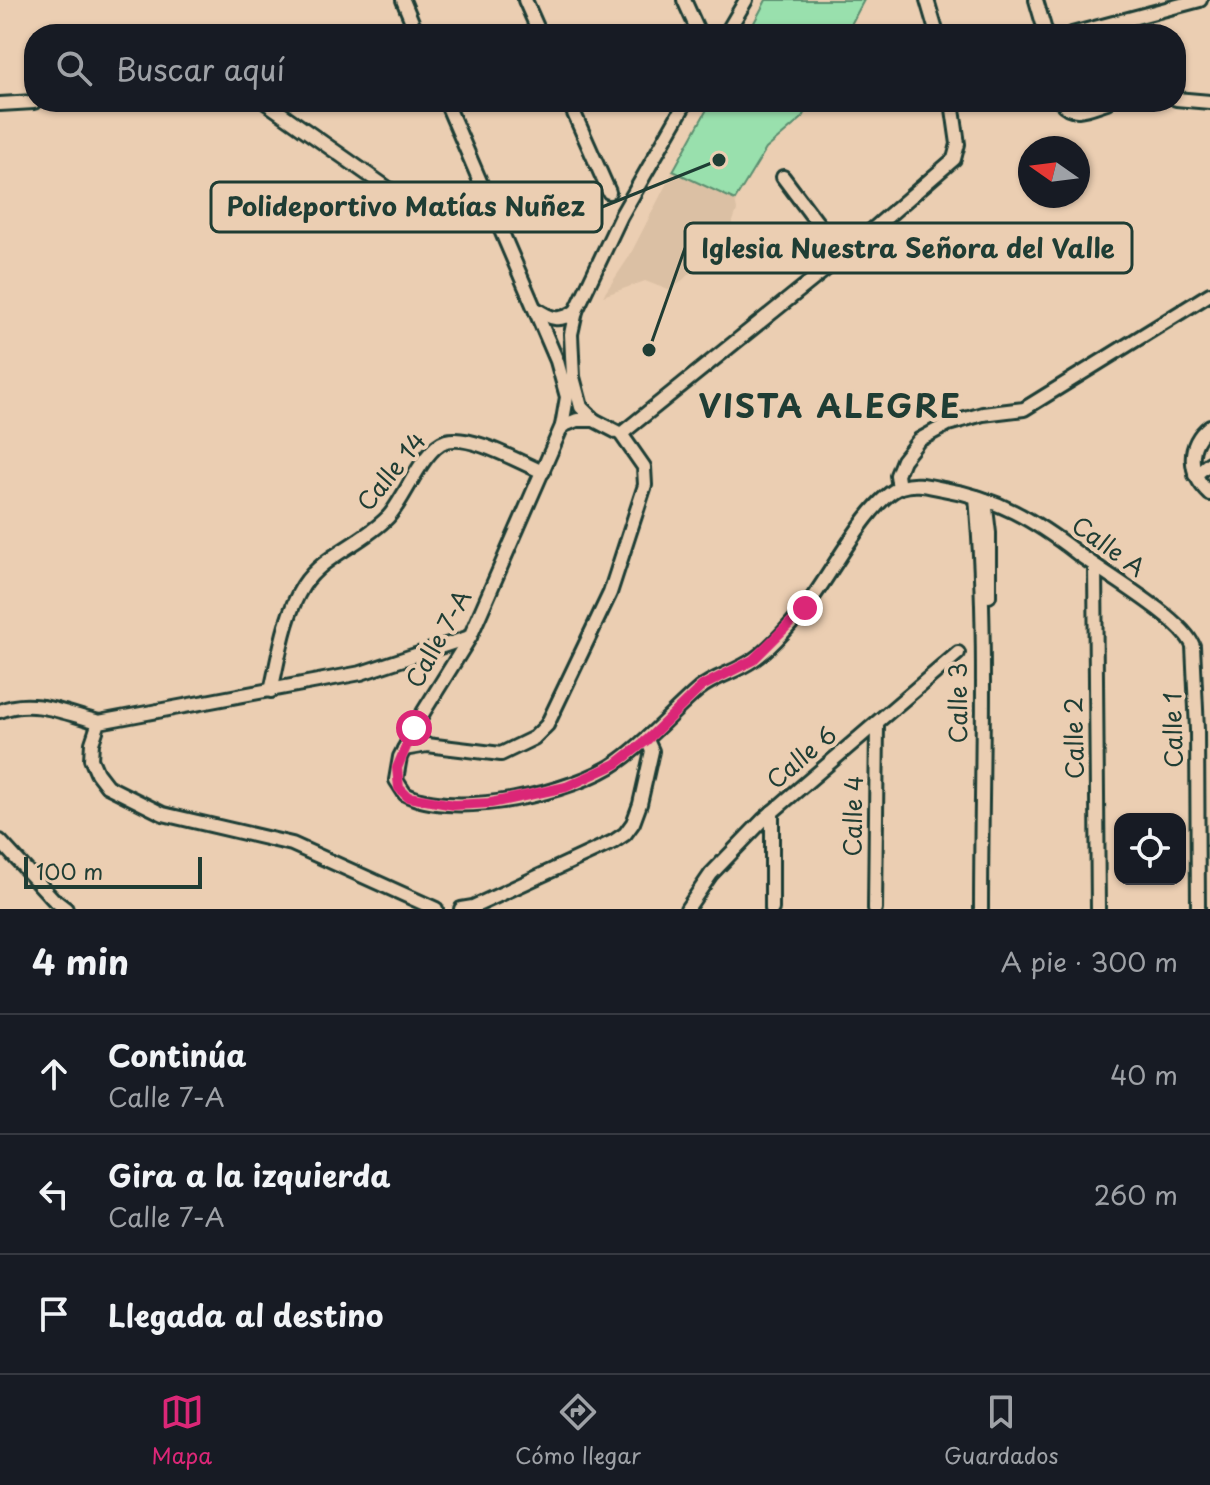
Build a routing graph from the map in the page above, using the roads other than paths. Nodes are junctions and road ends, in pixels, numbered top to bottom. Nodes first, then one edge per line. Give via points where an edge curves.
1 (403, 0) edge
2 (525, 0) edge
3 (684, 0) edge
4 (746, 0) edge
5 (927, 0) edge
6 (1036, 0) edge
7 (1200, 0) edge
8 (411, 24) edge
9 (536, 24) edge
10 (695, 24) edge
11 (732, 24) edge
12 (934, 24) edge
13 (1043, 24) edge
14 (1110, 24) edge
15 (1186, 100) edge
16 (1210, 102) edge
17 (24, 103) edge
18 (0, 104) edge
19 (279, 112) edge
20 (450, 112) edge
21 (573, 112) edge
22 (680, 112) edge
23 (953, 112) edge
24 (783, 177) dead end
25 (609, 192) dead end
26 (423, 213) dead end
27 (842, 256) junction
28 (1210, 294) edge
29 (535, 308) junction
30 (576, 311) junction
31 (594, 420) junction
32 (562, 426) junction
33 (1210, 426) edge
34 (621, 434) junction
35 (1210, 463) edge
36 (543, 472) junction
37 (1195, 475) junction
38 (899, 488) junction
39 (1210, 494) edge
40 (981, 498) junction
41 (1095, 566) junction
42 (470, 637) junction
43 (1193, 646) joint
44 (958, 653) dead end
45 (985, 665) junction
46 (271, 691) junction
47 (0, 711) edge
48 (99, 722) junction
49 (877, 724) junction
50 (647, 740) junction
51 (404, 749) junction
52 (772, 812) junction
53 (0, 841) edge
54 (66, 909) edge
55 (436, 909) edge
56 (461, 909) edge
57 (687, 909) edge
58 (772, 909) edge
59 (875, 909) edge
60 (981, 909) edge
61 (988, 909) edge
62 (1098, 909) edge
63 (1198, 909) edge

1 - 8 street
2 - 9 street
3 - 10 street
4 - 11 street
5 - 12 street
6 - 13 street
7 - 14 street
15 - 16 street
17 - 18 street
19 - 26 street
20 - 29 street, Calle 7-A
21 - 25 street
22 - 30 street via 621,216
23 - 27 street via 958,144 954,159
24 - 27 street
27 - 34 street
28 - 38 street via 1024,409 948,424 919,440 903,460
29 - 30 street via 556,320
29 - 32 street, Calle 7-A via 567,397
30 - 31 street via 573,377 581,407
31 - 32 street
31 - 34 street
32 - 36 street, Calle 7-A
33 - 37 street via 1199,434 1194,450
34 - 51 street via 644,467 645,485 610,593 547,725 534,738 501,754 427,745
35 - 37 street
36 - 42 street, Calle 7-A
36 - 46 street, Calle 14 via 464,439 449,440 433,450 389,516 320,567 302,587
37 - 39 street
38 - 40 street via 919,484
38 - 50 street, Calle 7-A via 875,508 805,608 764,650 702,686
40 - 41 street, Calle A via 1030,519
40 - 45 street, Calle 3 via 989,533
41 - 43 street, Calle A via 1183,629
41 - 62 street, Calle 2
42 - 46 street via 361,673
42 - 51 street, Calle 7-A
43 - 63 street, Calle 1
44 - 49 street, Calle 6
45 - 60 street, Calle 3
45 - 61 street, Calle 3
46 - 48 street
47 - 48 street via 30,704
48 - 55 street via 91,759 107,786 163,814 292,844
49 - 52 street, Calle 6
49 - 59 street, Calle 4
50 - 51 street, Calle 7-A via 616,764 566,787 454,805 405,794 396,780
50 - 56 street via 652,751 646,779 625,834
52 - 57 street, Calle 6 via 711,874
52 - 58 street
53 - 54 street

